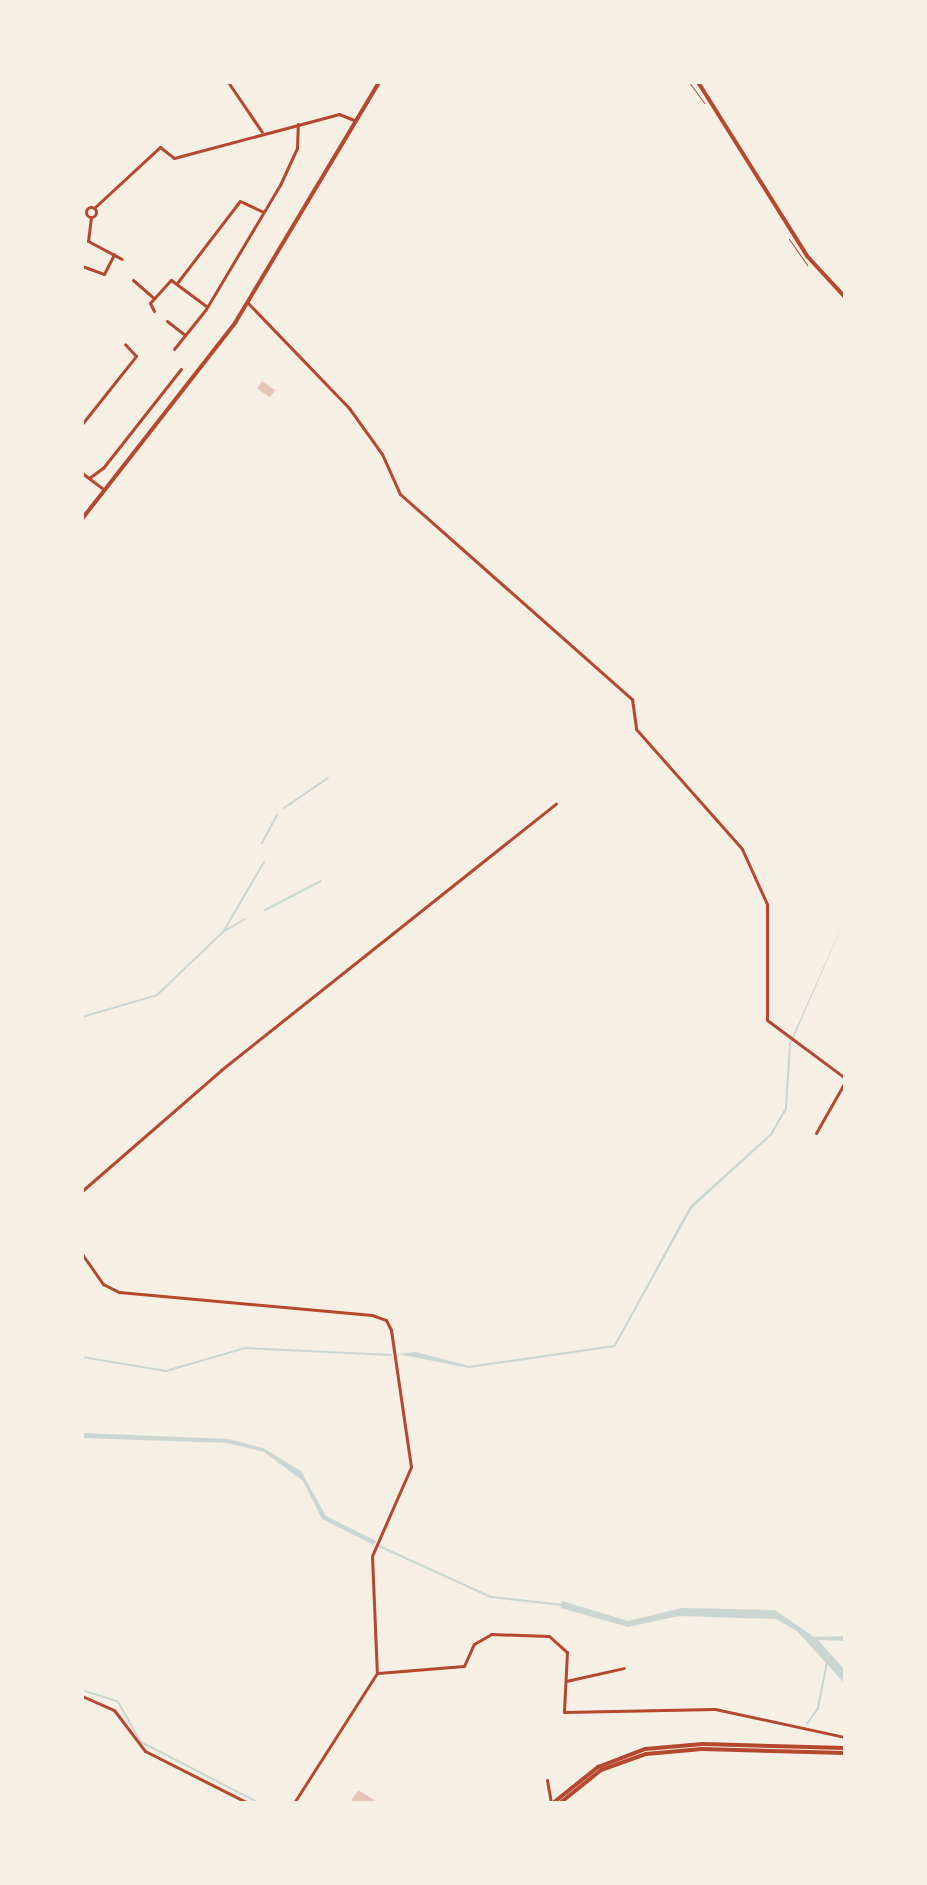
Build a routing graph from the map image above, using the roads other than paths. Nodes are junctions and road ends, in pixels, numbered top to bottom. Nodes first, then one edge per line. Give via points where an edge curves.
1 (228, 82) edge
2 (379, 82) edge
3 (698, 82) edge
4 (356, 121) junction
5 (298, 124) junction
6 (262, 132) junction
7 (94, 208) junction
8 (264, 212) junction
9 (91, 217) junction
10 (114, 254) junction
11 (122, 259) dead end
12 (82, 266) edge
13 (133, 280) dead end
14 (177, 283) junction
15 (845, 297) edge
16 (154, 298) junction
17 (248, 303) junction
18 (206, 306) junction
19 (154, 311) dead end
20 (167, 321) dead end
21 (185, 335) junction
22 (125, 344) dead end
23 (174, 349) dead end
24 (181, 369) dead end
25 (82, 424) edge
26 (82, 473) edge
27 (89, 478) junction
28 (103, 489) junction
29 (82, 519) edge
30 (556, 804) dead end
31 (845, 1080) edge
32 (816, 1133) dead end
33 (82, 1191) edge
34 (82, 1254) edge
35 (624, 1668) dead end
36 (377, 1673) junction
37 (566, 1681) junction
38 (82, 1696) edge
39 (845, 1737) edge
40 (845, 1750) edge
41 (547, 1780) dead end
42 (248, 1803) edge
43 (294, 1803) edge
44 (552, 1803) edge
45 (560, 1803) edge

1 - 6 street
2 - 4 main road
3 - 15 main road via 807,256
4 - 5 street via 343,114
4 - 17 main road
5 - 6 street
5 - 8 street via 297,148
6 - 7 street via 174,158 158,148
7 - 9 street
7 - 9 street via 86,211
8 - 14 street via 240,201
8 - 18 street
9 - 10 street via 88,241
10 - 11 street
10 - 12 street via 104,274
13 - 16 street
14 - 16 street via 171,280
14 - 18 street
16 - 19 street
17 - 28 main road
17 - 31 street via 349,408 384,457 400,494 632,699 637,731 742,849 751,867 768,909 766,1016
18 - 21 street
20 - 21 street
21 - 23 street
22 - 25 street via 136,356
24 - 27 street via 103,468
26 - 27 street
27 - 28 street
28 - 29 main road
30 - 33 street via 209,1080
31 - 32 street
34 - 36 street via 103,1284 119,1292 386,1320 411,1467 372,1553
35 - 37 street
36 - 37 street via 464,1666 471,1648 486,1635 547,1635 566,1648
36 - 43 street
37 - 39 street via 564,1712 715,1709
38 - 42 street via 114,1710 145,1751
40 - 44 main road via 703,1744 645,1749 598,1767
40 - 45 main road via 646,1754 601,1770
41 - 44 street

